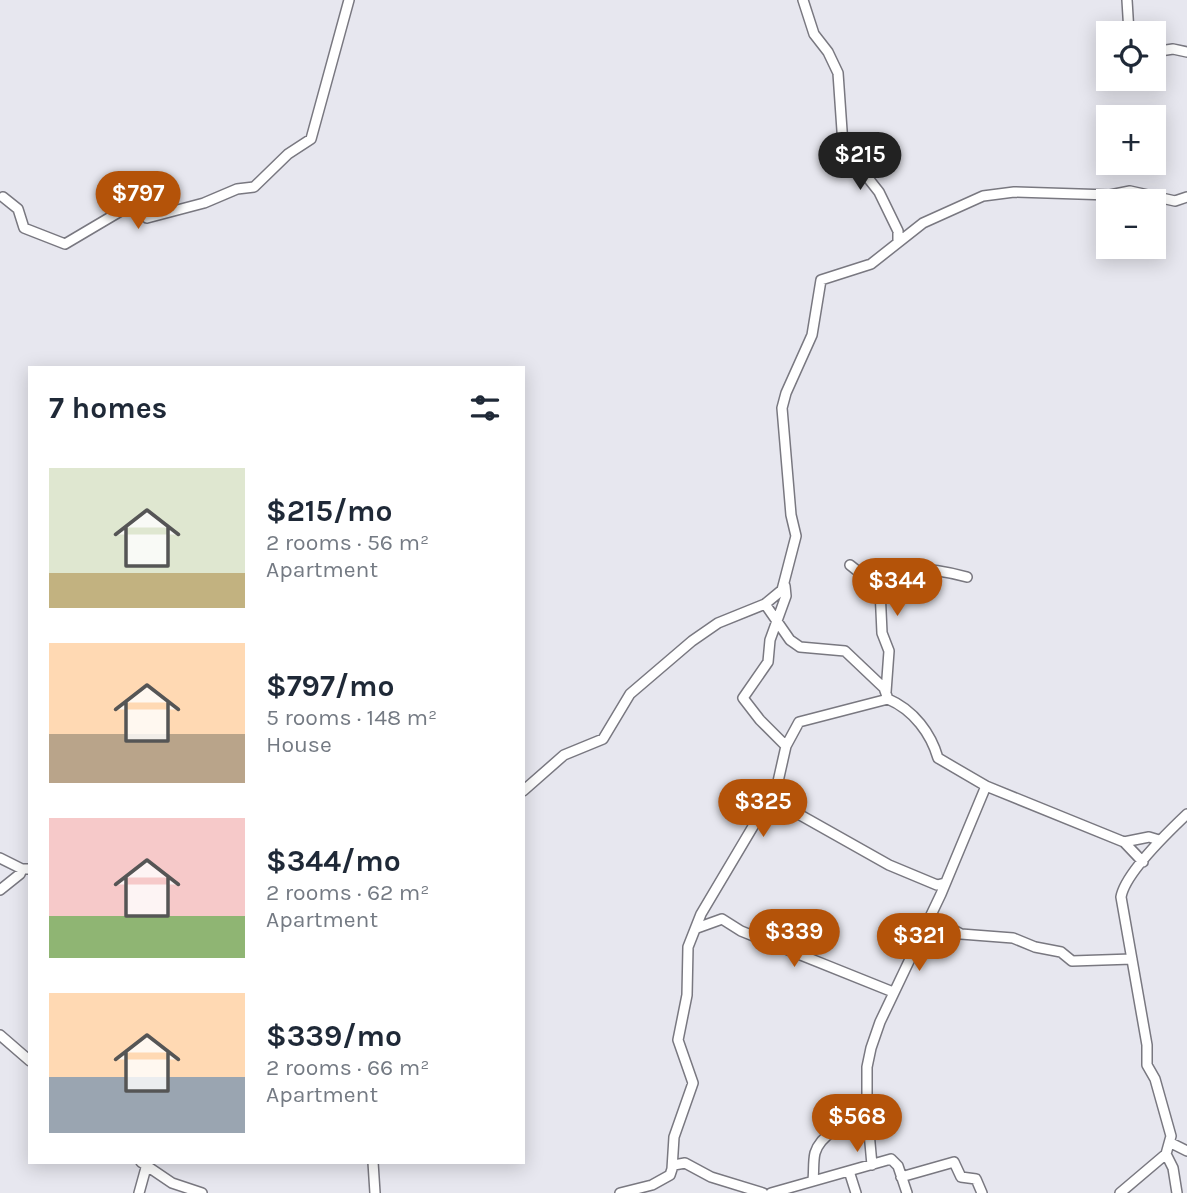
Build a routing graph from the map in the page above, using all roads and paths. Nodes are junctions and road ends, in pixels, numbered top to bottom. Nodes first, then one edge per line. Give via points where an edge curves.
1 (349, 0) edge
2 (803, 0) edge
3 (1127, 0) edge
4 (1128, 21) edge
5 (1166, 50) edge
6 (1187, 52) edge
7 (3, 197) dead end
8 (1187, 197) edge
9 (898, 242) junction
10 (850, 565) dead end
11 (863, 576) junction
12 (967, 577) dead end
13 (785, 586) junction
14 (765, 604) junction
15 (777, 620) junction
16 (887, 695) junction
17 (786, 746) junction
18 (986, 786) junction
19 (525, 789) edge
20 (770, 798) junction
21 (1187, 814) edge
22 (1159, 840) junction
23 (1124, 842) junction
24 (0, 859) edge
25 (1143, 862) junction
26 (26, 869) edge
27 (941, 886) junction
28 (0, 890) edge
29 (930, 917) junction
30 (697, 928) junction
31 (1132, 959) junction
32 (893, 992) junction
33 (0, 1035) edge
34 (28, 1059) edge
35 (867, 1114) junction
36 (1171, 1143) junction
37 (1187, 1151) edge
38 (1166, 1154) junction
39 (145, 1164) edge
40 (373, 1164) edge
41 (674, 1165) junction
42 (872, 1165) junction
43 (849, 1171) junction
44 (901, 1177) junction
45 (813, 1180) junction
46 (139, 1193) edge
47 (202, 1193) edge
48 (375, 1193) edge
49 (620, 1193) edge
50 (763, 1193) edge
51 (772, 1193) edge
52 (856, 1193) edge
53 (907, 1193) edge
54 (982, 1193) edge
55 (1120, 1193) edge
56 (1177, 1193) edge

1 - 7 street via 311,139 257,185 147,218 136,202 65,244 24,228 18,209
2 - 9 street via 814,34 838,73 843,145 860,160 879,192 898,231
3 - 4 street
5 - 6 street
8 - 9 street via 1175,201 1130,191 1110,195 997,193 934,217
9 - 13 street via 872,264 819,284 817,318 782,408 796,536
10 - 11 street
11 - 12 street via 934,568
11 - 16 street via 880,589 889,651
13 - 14 street
13 - 15 street
14 - 15 street
14 - 19 street via 718,623 692,640 630,694 603,739 564,755
15 - 16 street via 786,637 800,647 845,651
15 - 17 street via 765,670 743,698
16 - 17 street via 803,720
16 - 18 street via 919,720 941,761
17 - 20 street
18 - 23 street
18 - 27 street
20 - 27 street via 889,865
20 - 30 street
21 - 22 street
22 - 23 street via 1149,837
22 - 25 street
23 - 25 street
24 - 26 street
25 - 31 street via 1122,892
26 - 28 street
27 - 29 street
29 - 31 street via 961,934 1013,938 1061,952 1072,961
29 - 32 street
30 - 32 street via 722,919 741,931
30 - 41 street via 687,953 687,995 678,1040 693,1083 674,1138
31 - 36 street via 1147,1062
32 - 35 street via 868,1059
33 - 34 street
35 - 42 street
35 - 45 street via 842,1125 819,1146
36 - 37 street
36 - 38 street
38 - 55 street
38 - 56 street
39 - 46 street
39 - 47 street via 172,1183
40 - 48 street
41 - 49 street via 670,1175 658,1182
41 - 50 street via 685,1163 711,1178
42 - 43 street
42 - 44 street via 891,1159
43 - 45 street
43 - 52 street
44 - 53 street
44 - 54 street via 954,1162 961,1177 976,1179
45 - 51 street

